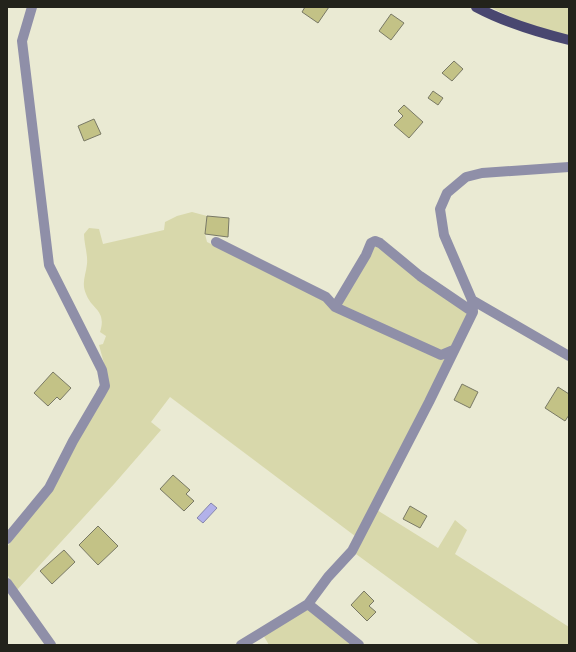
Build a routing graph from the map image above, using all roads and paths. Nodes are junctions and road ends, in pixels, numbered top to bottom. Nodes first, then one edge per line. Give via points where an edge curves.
1 (32, 7) edge
2 (476, 7) edge
3 (569, 40) edge
4 (569, 167) edge
5 (216, 242) dead end
6 (472, 300) junction
7 (335, 307) junction
8 (473, 312) junction
9 (454, 350) junction
10 (569, 356) edge
11 (7, 539) edge
12 (7, 583) edge
13 (308, 604) junction
14 (51, 645) edge
15 (241, 645) edge
16 (359, 645) edge

1 - 11 street via 22,42 50,265 102,370 105,386 49,488
2 - 3 main road via 500,20
4 - 6 street via 466,177 447,193 440,209 444,235
5 - 7 street via 326,297
6 - 8 street
6 - 10 street
7 - 8 street via 369,246 375,242 380,243 420,276
7 - 9 street via 441,355
8 - 9 street
9 - 13 street via 352,551
12 - 14 street
13 - 15 street
13 - 16 street

